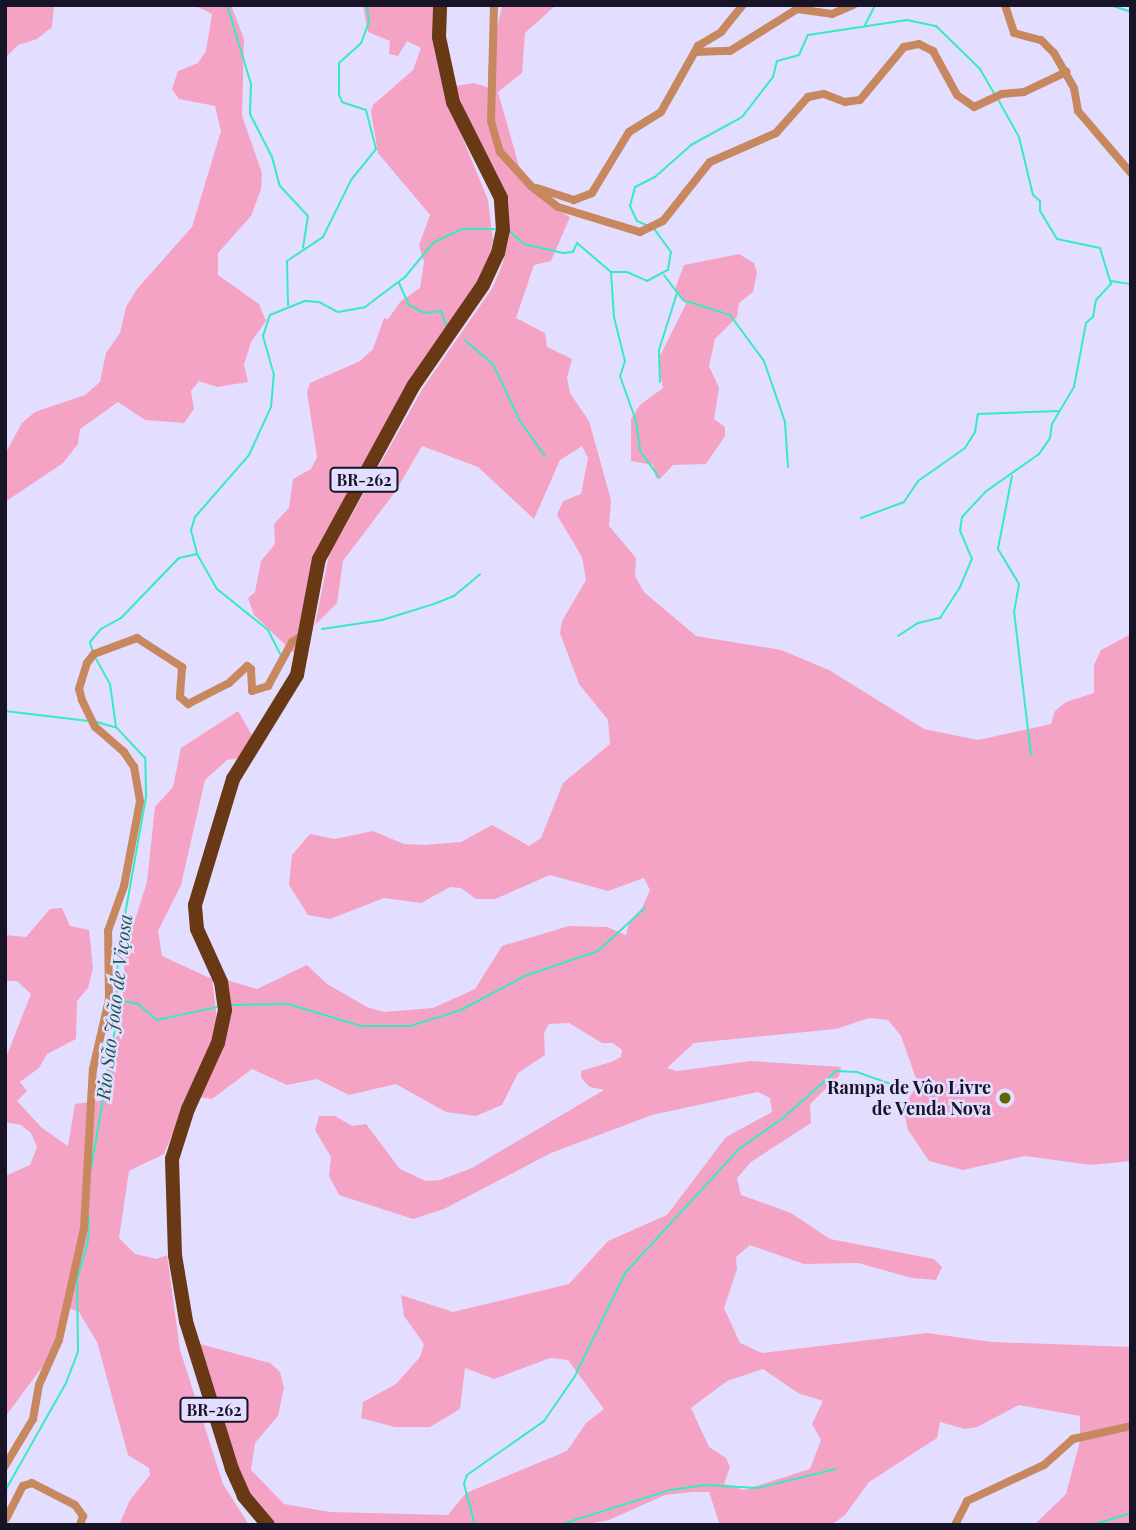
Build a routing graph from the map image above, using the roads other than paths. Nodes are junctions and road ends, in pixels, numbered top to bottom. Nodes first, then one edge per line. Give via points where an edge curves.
1 (440, 5) edge
2 (494, 5) edge
3 (743, 5) edge
4 (853, 5) edge
5 (1005, 5) edge
6 (695, 52) junction
7 (1066, 72) junction
8 (1131, 173) edge
9 (531, 186) junction
10 (306, 633) junction
11 (1131, 1426) edge
12 (5, 1466) edge
13 (6, 1519) edge
14 (80, 1525) edge
15 (268, 1525) edge
16 (956, 1525) edge

1 - 10 highway, BR-262 via 439,37 453,102 501,198 503,230 483,285 414,385 327,542 315,573
2 - 9 street via 492,132 500,152
3 - 6 street via 721,32 703,41
4 - 6 street via 832,14 797,9 730,51
5 - 7 street via 1014,33 1045,42
6 - 9 street via 661,112 629,132 589,196 564,199
7 - 8 street via 1078,111
7 - 9 street via 1024,92 1002,94 974,107 957,95 933,51 919,44 904,47 860,100 845,102 824,94 808,97 776,133 710,162 663,221 645,233 558,207
10 - 12 street via 292,642 268,686 252,691 251,668 247,666 229,684 185,704 180,697 182,667 137,638 94,654 87,663 79,689 82,700 95,727 134,767 140,801 124,886 108,931 108,1009 93,1069 84,1228 66,1316 39,1385 33,1419
10 - 15 highway, BR-262 via 297,675 233,779 197,891 197,929 225,1010 218,1043 175,1145 170,1174 179,1286 238,1485
11 - 16 street via 1073,1438 1044,1465 967,1501
13 - 14 street via 23,1486 32,1483 75,1505 83,1516

